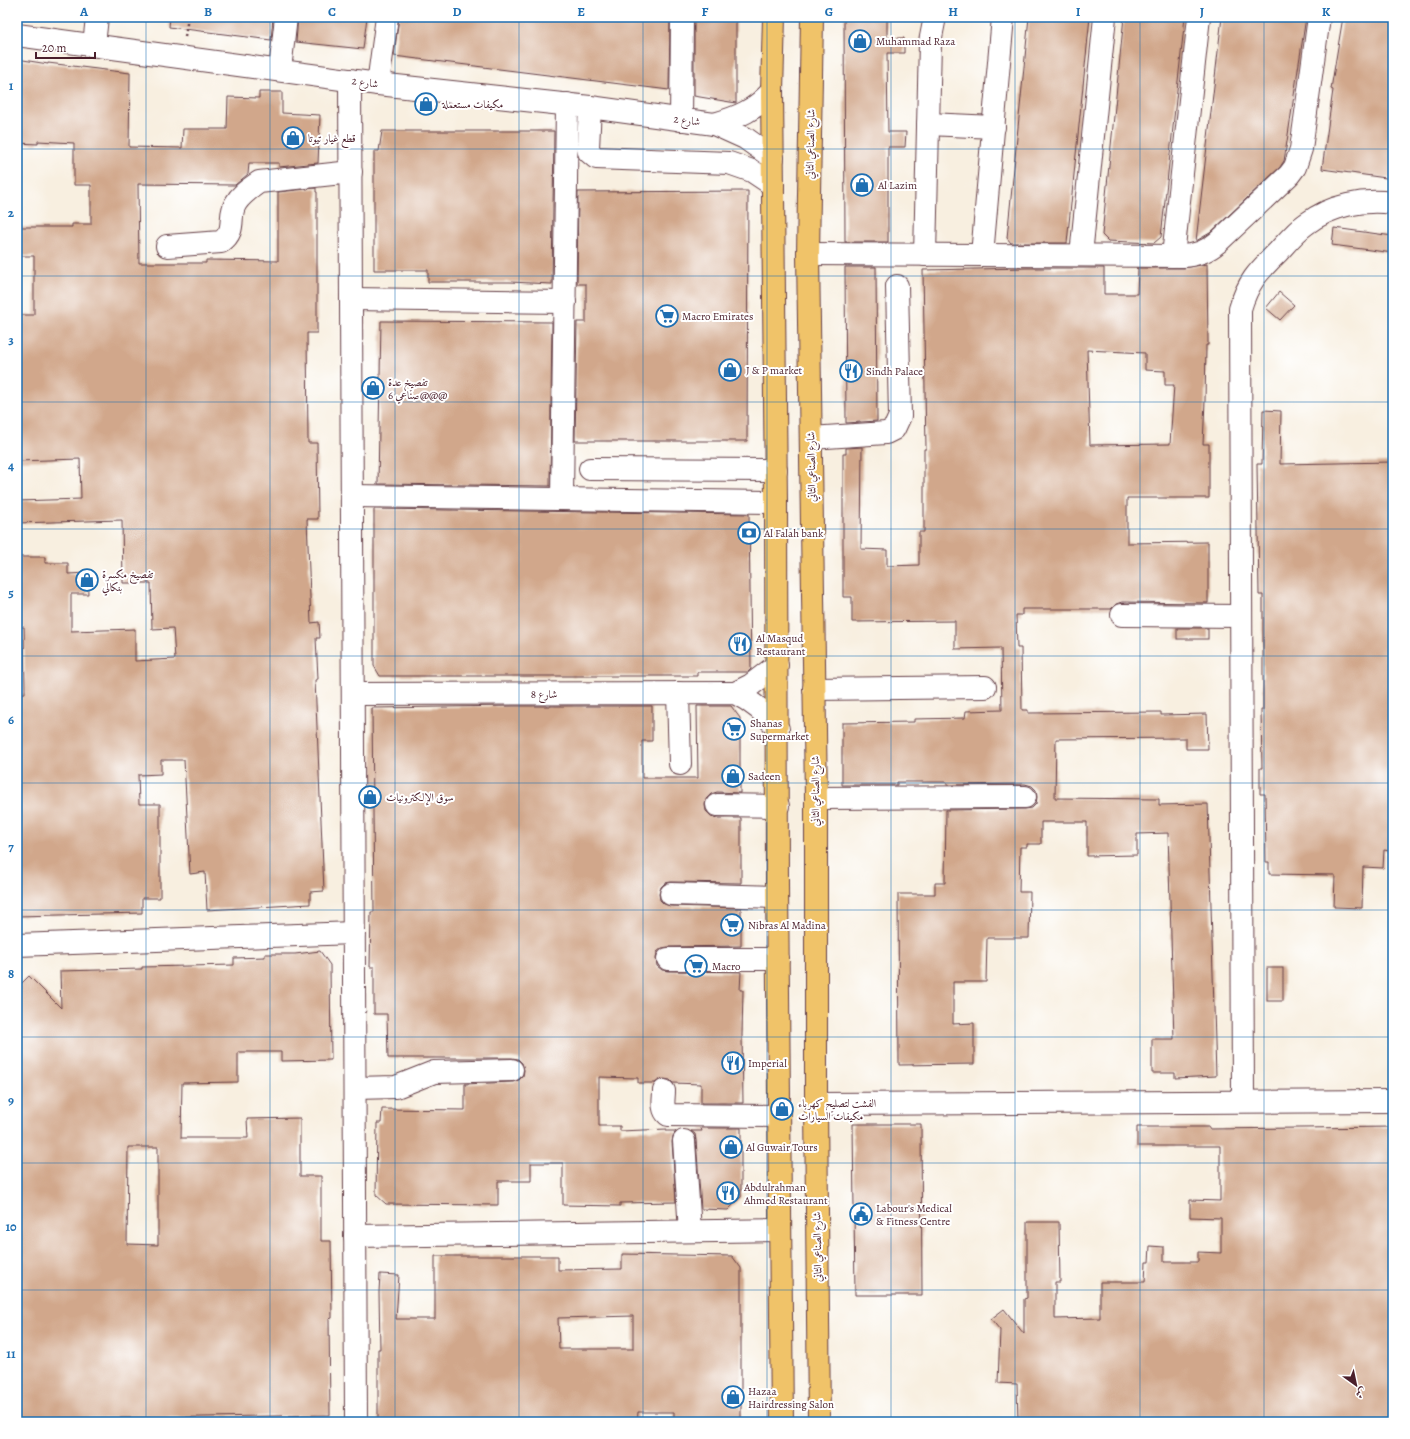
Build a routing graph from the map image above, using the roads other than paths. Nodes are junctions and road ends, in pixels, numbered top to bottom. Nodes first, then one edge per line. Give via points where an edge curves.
1 (97, 17) edge
2 (286, 17) edge
3 (387, 17) edge
4 (682, 17) edge
5 (774, 17) edge
6 (812, 17) edge
7 (935, 17) edge
8 (1003, 17) edge
9 (1105, 17) edge
10 (1199, 17) edge
11 (1319, 17) edge
12 (18, 29) edge
13 (94, 45) junction
14 (280, 70) junction
15 (350, 80) junction
16 (378, 84) junction
17 (772, 91) junction
18 (567, 104) junction
19 (590, 107) junction
20 (681, 120) junction
21 (714, 124) junction
22 (928, 124) junction
23 (994, 127) junction
24 (773, 158) junction
25 (351, 172) junction
26 (773, 185) junction
27 (1393, 203) edge
28 (167, 246) dead end
29 (808, 254) junction
30 (925, 254) junction
31 (982, 255) junction
32 (1081, 255) junction
33 (1173, 256) junction
34 (897, 286) dead end
35 (351, 299) junction
36 (565, 302) junction
37 (811, 438) junction
38 (590, 469) dead end
39 (776, 470) junction
40 (352, 496) junction
41 (562, 498) junction
42 (776, 502) junction
43 (1122, 616) dead end
44 (1241, 616) junction
45 (777, 665) junction
46 (986, 687) dead end
47 (814, 689) junction
48 (736, 693) junction
49 (353, 694) junction
50 (678, 694) junction
51 (778, 729) junction
52 (680, 764) dead end
53 (1025, 797) dead end
54 (816, 798) junction
55 (717, 805) dead end
56 (778, 806) junction
57 (671, 894) dead end
58 (777, 897) junction
59 (354, 933) junction
60 (17, 945) edge
61 (668, 959) dead end
62 (778, 959) junction
63 (512, 1070) dead end
64 (355, 1088) junction
65 (664, 1090) dead end
66 (1393, 1101) edge
67 (1243, 1102) junction
68 (816, 1104) junction
69 (779, 1116) junction
70 (684, 1141) dead end
71 (780, 1230) junction
72 (690, 1231) junction
73 (355, 1236) junction
74 (356, 1422) edge
75 (782, 1422) edge
76 (819, 1422) edge

1 - 13 street
2 - 14 street
3 - 16 street
4 - 20 street
5 - 17 main road
6 - 29 main road, شارع الصناعي الثاني
7 - 22 street via 930,42
8 - 23 street
9 - 32 street
10 - 33 street
11 - 33 street via 1301,149 1295,167 1282,183 1211,248 1193,256
12 - 13 street, شارع 2
13 - 14 street, شارع 2
14 - 15 street, شارع 2
15 - 16 street, شارع 2
15 - 25 street
16 - 18 street, شارع 2
17 - 21 street, شارع 2 via 742,115
17 - 24 main road
18 - 19 street, شارع 2
18 - 36 street
19 - 20 street, شارع 2
19 - 26 street via 588,148 596,158 728,163 752,172
20 - 21 street, شارع 2
21 - 24 street, شارع 2 via 745,138
22 - 23 street
22 - 30 street
23 - 31 street
24 - 26 main road
25 - 28 street via 259,182 235,204 231,232 226,239 221,242
25 - 35 street
26 - 39 main road
27 - 44 street via 1351,204 1319,215 1305,224 1257,273 1244,296 1240,309
29 - 30 street
29 - 37 main road, شارع الصناعي الثاني
30 - 31 street
31 - 32 street
32 - 33 street
34 - 37 street via 900,416 894,429 886,433
35 - 36 street
35 - 40 street
36 - 41 street
37 - 47 main road, شارع الصناعي الثاني
38 - 39 street
39 - 42 main road
40 - 41 street
40 - 49 street
41 - 42 street
42 - 45 main road
43 - 44 street
44 - 67 street
45 - 48 street, شارع 8 via 751,686
45 - 51 main road
46 - 47 street
47 - 54 main road, شارع الصناعي الثاني
48 - 50 street, شارع 8
48 - 51 street via 760,708
49 - 50 street, شارع 8
49 - 59 street
50 - 52 street
51 - 56 main road
53 - 54 street
54 - 68 main road, شارع الصناعي الثاني
55 - 56 street
56 - 58 main road
57 - 58 street
58 - 62 main road
59 - 60 street
59 - 64 street
61 - 62 street
62 - 69 main road
63 - 64 street via 434,1072 396,1087
64 - 73 street
65 - 69 street via 663,1108 668,1115
66 - 67 street
67 - 68 street
68 - 76 main road, شارع الصناعي الثاني
69 - 71 main road
70 - 72 street
71 - 72 street
71 - 75 main road
72 - 73 street
73 - 74 street

